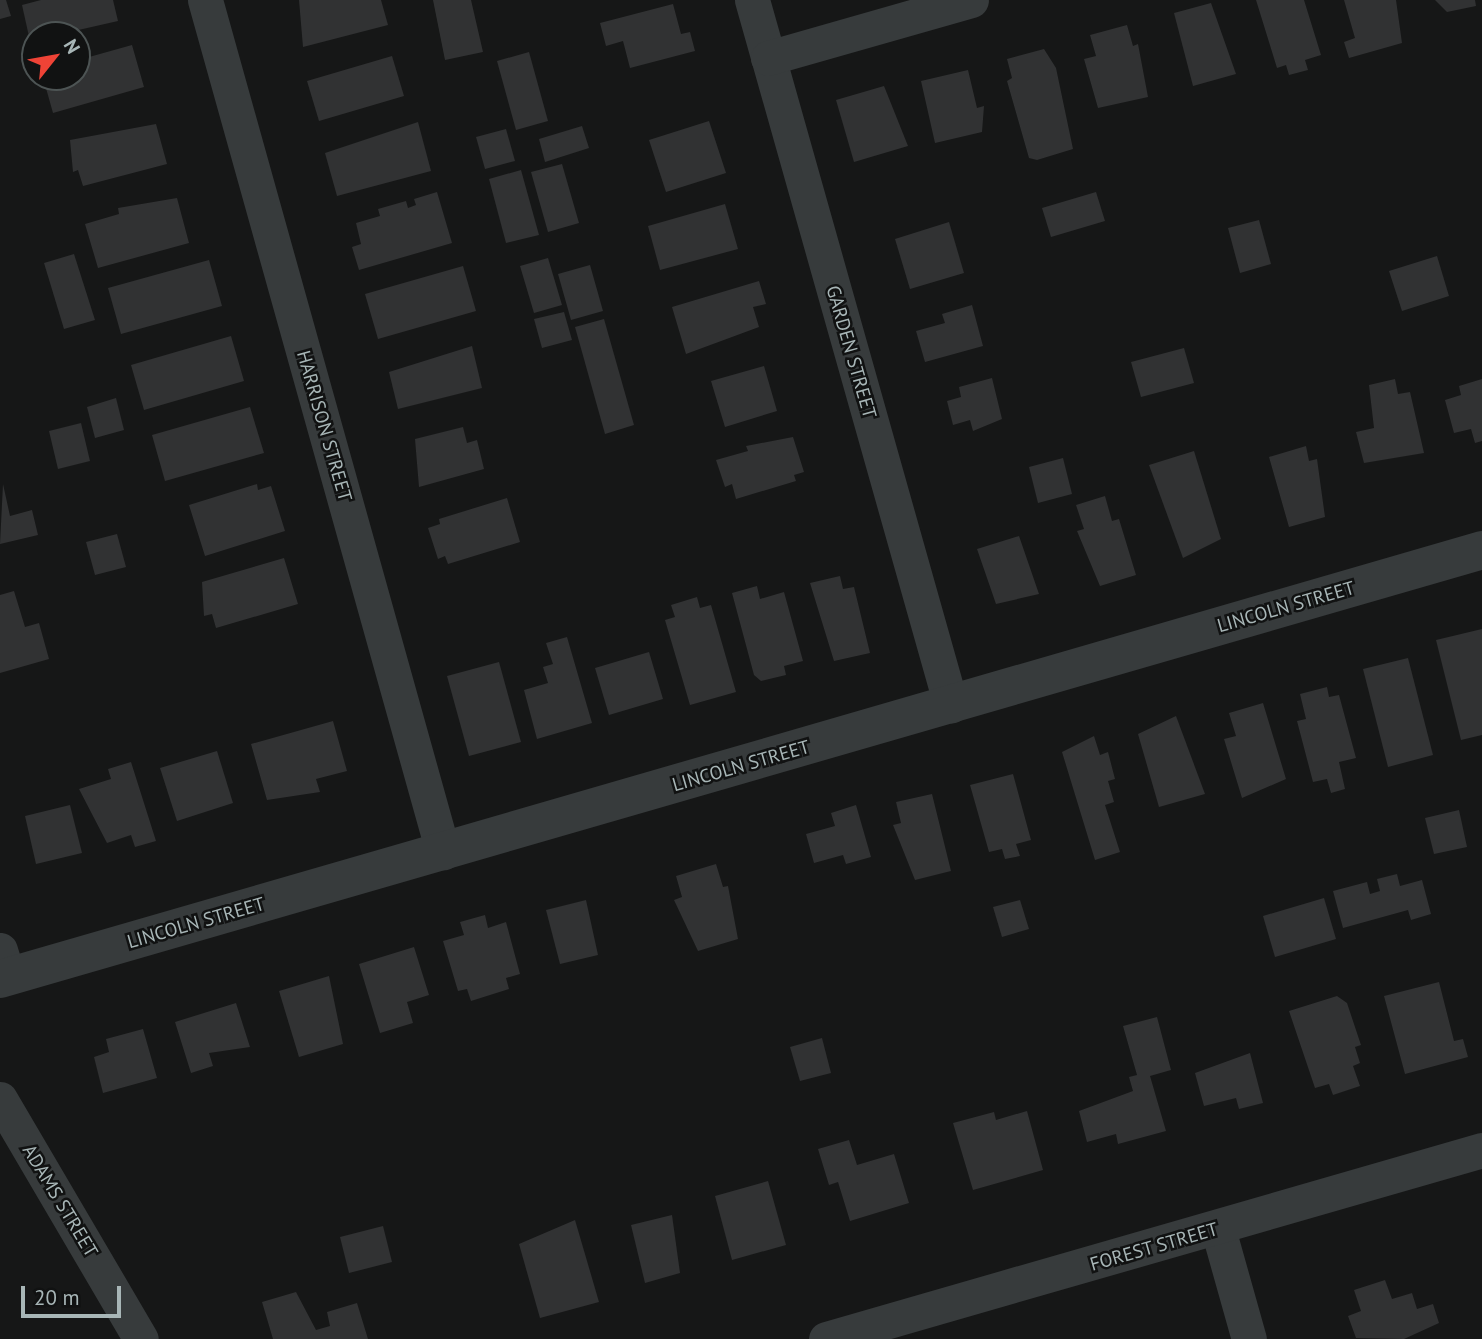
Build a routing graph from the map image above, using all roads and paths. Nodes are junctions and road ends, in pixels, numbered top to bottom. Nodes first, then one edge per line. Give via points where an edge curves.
1 (205, 0) edge
2 (752, 0) edge
3 (971, 0) edge
4 (768, 58) junction
5 (1482, 550) edge
6 (951, 705) junction
7 (443, 852) junction
8 (3, 969) edge
9 (0, 1099) edge
10 (1482, 1150) edge
11 (1218, 1229) junction
12 (141, 1339) edge
13 (825, 1339) edge
14 (1250, 1339) edge

1 - 7 street, HARRISON STREET
2 - 4 street, GARDEN STREET
3 - 4 street
4 - 6 street, GARDEN STREET
5 - 6 street, LINCOLN STREET
6 - 7 street, LINCOLN STREET
7 - 8 street, LINCOLN STREET
9 - 12 street, ADAMS STREET
10 - 11 street, FOREST STREET
11 - 13 street, FOREST STREET
11 - 14 street

